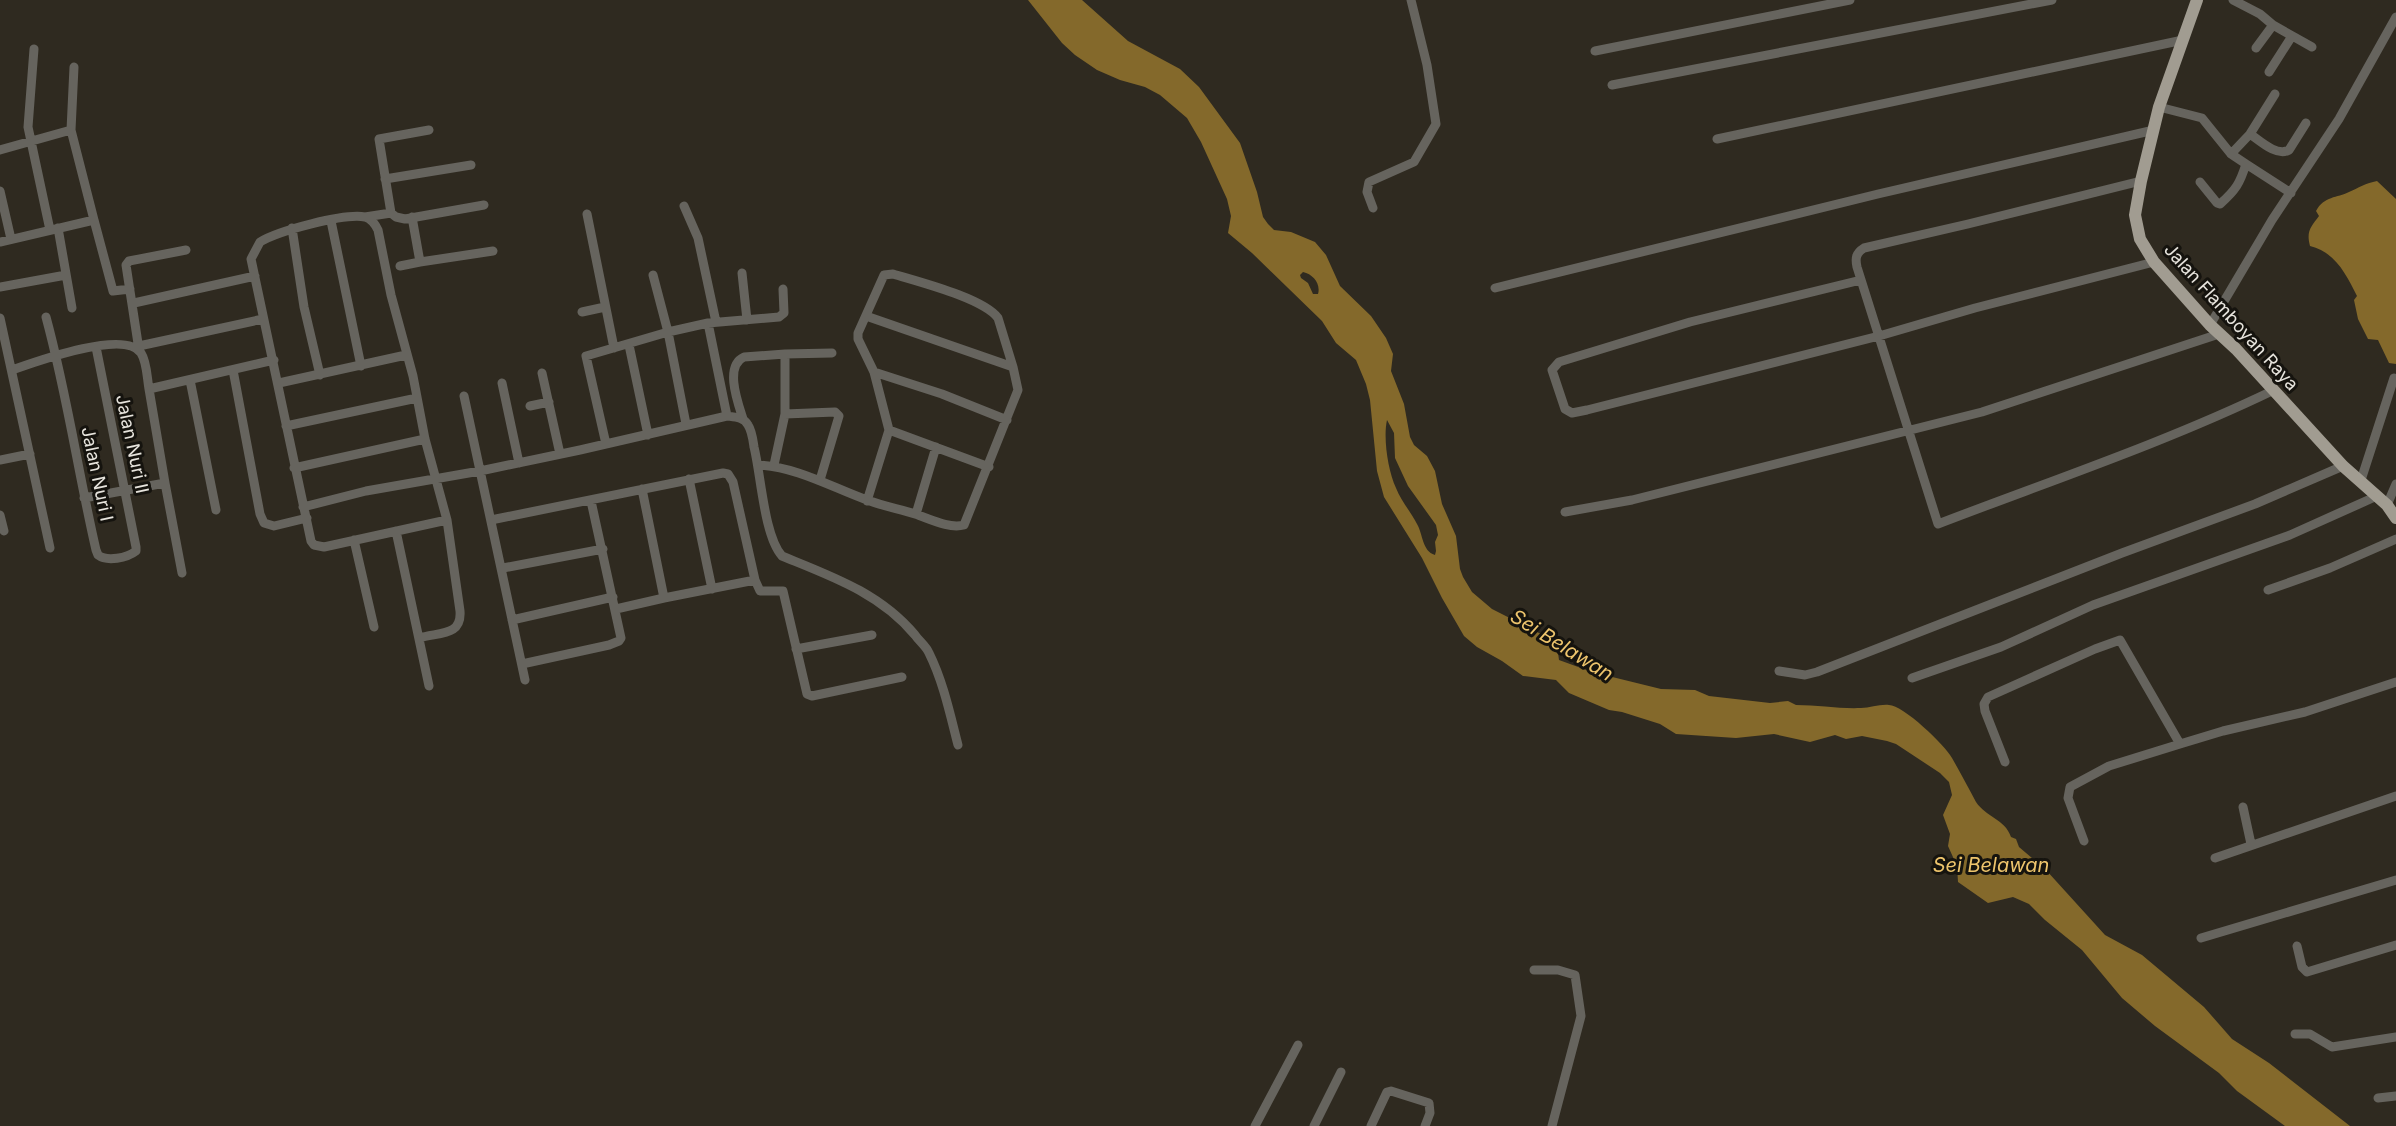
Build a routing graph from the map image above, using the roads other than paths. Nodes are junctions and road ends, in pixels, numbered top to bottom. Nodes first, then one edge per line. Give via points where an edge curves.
1 (1411, 0) edge
2 (1850, 0) edge
3 (2052, 0) edge
4 (2197, 0) edge
5 (2233, 0) edge
6 (2396, 17) edge
7 (2273, 25) junction
8 (2292, 36) junction
9 (2183, 40) junction
10 (2256, 48) dead end
11 (2312, 48) dead end
12 (34, 49) dead end
13 (1595, 51) dead end
14 (74, 67) dead end
15 (2269, 72) dead end
16 (1611, 85) dead end
17 (2275, 94) dead end
18 (2159, 107) junction
19 (2306, 123) dead end
20 (71, 130) junction
21 (429, 130) dead end
22 (2154, 130) junction
23 (2250, 134) junction
24 (1717, 139) dead end
25 (32, 141) junction
26 (0, 150) edge
27 (2231, 154) junction
28 (2246, 164) junction
29 (471, 165) dead end
30 (386, 179) junction
31 (2141, 181) junction
32 (2200, 182) dead end
33 (0, 191) edge
34 (2291, 193) junction
35 (484, 205) dead end
36 (684, 206) dead end
37 (1372, 208) dead end
38 (391, 213) junction
39 (587, 214) dead end
40 (365, 217) junction
41 (412, 217) junction
42 (94, 220) junction
43 (331, 221) junction
44 (292, 228) junction
45 (54, 229) junction
46 (11, 239) junction
47 (0, 242) edge
48 (186, 250) dead end
49 (493, 250) dead end
50 (420, 262) junction
51 (2154, 262) junction
52 (400, 266) dead end
53 (742, 273) dead end
54 (653, 274) dead end
55 (66, 275) junction
56 (255, 276) junction
57 (1861, 280) junction
58 (0, 287) edge
59 (1495, 288) dead end
60 (130, 289) junction
61 (783, 289) dead end
62 (134, 303) junction
63 (72, 308) dead end
64 (605, 308) junction
65 (582, 312) dead end
66 (866, 316) junction
67 (46, 317) dead end
68 (263, 319) junction
69 (0, 320) edge
70 (747, 320) junction
71 (712, 323) junction
72 (2210, 325) junction
73 (668, 332) junction
74 (2219, 334) junction
75 (1879, 336) junction
76 (629, 345) junction
77 (96, 347) junction
78 (139, 348) junction
79 (614, 348) junction
80 (832, 353) dead end
81 (785, 354) junction
82 (57, 355) junction
83 (406, 355) junction
84 (274, 360) junction
85 (361, 366) junction
86 (1013, 367) junction
87 (12, 370) junction
88 (233, 370) junction
89 (874, 372) junction
90 (543, 373) dead end
91 (320, 375) junction
92 (2394, 378) dead end
93 (190, 380) junction
94 (279, 383) junction
95 (502, 383) dead end
96 (149, 389) junction
97 (2272, 391) junction
98 (464, 396) dead end
99 (417, 398) junction
100 (549, 402) junction
101 (530, 405) dead end
102 (785, 414) junction
103 (727, 416) junction
104 (743, 419) junction
105 (1007, 420) junction
106 (686, 424) junction
107 (286, 426) junction
108 (890, 430) junction
109 (1908, 431) junction
110 (648, 435) junction
111 (425, 439) junction
112 (606, 444) junction
113 (936, 447) junction
114 (30, 453) junction
115 (560, 454) junction
116 (0, 460) edge
117 (519, 463) junction
118 (759, 465) junction
119 (774, 465) junction
120 (2343, 466) junction
121 (989, 467) junction
122 (294, 468) junction
123 (480, 471) junction
124 (436, 478) junction
125 (689, 479) junction
126 (820, 480) junction
127 (2361, 480) junction
128 (165, 483) junction
129 (2396, 484) edge
130 (642, 489) junction
131 (125, 491) junction
132 (2377, 496) junction
133 (84, 498) junction
134 (591, 501) junction
135 (867, 501) junction
136 (2387, 505) junction
137 (303, 507) junction
138 (216, 510) dead end
139 (1565, 512) dead end
140 (916, 514) junction
141 (0, 515) edge
142 (307, 518) junction
143 (2396, 518) edge
144 (447, 520) junction
145 (491, 520) junction
146 (3, 531) dead end
147 (396, 531) junction
148 (2396, 539) edge
149 (354, 540) junction
150 (136, 547) joint
151 (50, 548) dead end
152 (603, 549) junction
153 (503, 568) junction
154 (182, 573) dead end
155 (755, 580) junction
156 (712, 589) junction
157 (2268, 590) dead end
158 (613, 597) junction
159 (664, 598) junction
160 (616, 609) junction
161 (512, 620) junction
162 (374, 627) dead end
163 (872, 635) dead end
164 (419, 638) junction
165 (796, 649) junction
166 (522, 664) junction
167 (1779, 671) dead end
168 (902, 677) dead end
169 (1912, 678) dead end
170 (525, 680) dead end
171 (2396, 682) edge
172 (429, 686) dead end
173 (2181, 744) junction
174 (958, 745) dead end
175 (2005, 762) dead end
176 (2396, 796) edge
177 (2243, 807) dead end
178 (2084, 841) dead end
179 (2251, 844) junction
180 (2215, 858) dead end
181 (2396, 880) edge
182 (2201, 938) dead end
183 (2396, 945) edge
184 (2297, 946) dead end
185 (1534, 970) dead end
186 (2295, 1034) dead end
187 (2396, 1037) edge
188 (1298, 1045) dead end
189 (1341, 1072) dead end
190 (2396, 1096) edge
191 (2378, 1098) dead end
192 (1256, 1126) edge
193 (1314, 1126) edge
194 (1371, 1126) edge
195 (1425, 1126) edge
196 (1552, 1126) edge

1 - 37 street via 1436,124 1414,162 1369,182 1367,192
2 - 13 street
3 - 16 street
4 - 9 main road, Jalan Flamboyan Raya
5 - 7 street
6 - 34 street via 2339,119
7 - 8 street
7 - 10 street
8 - 11 street
8 - 15 street
9 - 18 main road, Jalan Flamboyan Raya
9 - 24 street
12 - 25 street via 28,121
14 - 20 street
17 - 23 street
18 - 22 main road, Jalan Flamboyan Raya
18 - 27 street via 2202,118
19 - 23 street via 2285,152
20 - 25 street
20 - 42 street
21 - 30 street via 379,139
22 - 31 main road, Jalan Flamboyan Raya
22 - 59 street
23 - 27 street
25 - 26 street
25 - 45 street
27 - 28 street
28 - 32 street via 2240,184 2220,204
28 - 34 street
29 - 30 street
30 - 38 street
31 - 51 main road, Jalan Flamboyan Raya via 2136,226
31 - 57 street via 1864,248 1857,253 1856,261
33 - 46 street
34 - 72 street
35 - 41 street
36 - 71 street via 698,238
38 - 40 street
38 - 41 street
39 - 64 street
40 - 43 street
40 - 83 street via 378,230
41 - 50 street
42 - 45 street
42 - 60 street via 112,291
43 - 44 street
43 - 85 street
44 - 56 street via 260,242 251,259
44 - 91 street
45 - 46 street
45 - 55 street
46 - 47 street
48 - 60 street via 129,261 126,268
49 - 50 street
50 - 52 street
51 - 72 main road, Jalan Flamboyan Raya
51 - 75 street
53 - 70 street
54 - 73 street
55 - 58 street
55 - 63 street
56 - 62 street
56 - 68 street
57 - 75 street
57 - 75 street via 1690,322 1559,362 1552,367 1553,373 1565,409 1572,413
60 - 62 street
61 - 70 street via 783,316
62 - 78 street
64 - 65 street
64 - 79 street
66 - 86 street
66 - 86 street via 888,273 975,301 998,318
66 - 89 street via 858,339
67 - 82 street, Jalan Nuri I
68 - 78 street
68 - 84 street
69 - 87 street
70 - 71 street
71 - 73 street
71 - 103 street
72 - 74 main road, Jalan Flamboyan Raya
73 - 76 street
73 - 106 street
74 - 97 main road, Jalan Flamboyan Raya
74 - 109 street via 1982,412
75 - 109 street
76 - 79 street
76 - 110 street
77 - 78 street via 123,343
77 - 82 street
77 - 131 street, Jalan Nuri II
78 - 96 street
79 - 112 street via 586,356
80 - 81 street
81 - 102 street
81 - 104 street via 738,359 734,385
82 - 87 street
82 - 133 street, Jalan Nuri I
83 - 85 street
83 - 99 street
84 - 88 street
84 - 94 street
85 - 91 street
86 - 105 street via 1018,390
87 - 114 street
88 - 93 street
88 - 142 street via 264,524 274,526
89 - 105 street
89 - 108 street
90 - 100 street
91 - 94 street
92 - 127 street
93 - 96 street
93 - 138 street
94 - 107 street
95 - 117 street
96 - 128 street
97 - 109 street via 2133,452 1938,524
97 - 120 main road, Jalan Flamboyan Raya
98 - 123 street
99 - 107 street
99 - 111 street
100 - 101 street
100 - 115 street
102 - 119 street
102 - 126 street via 835,412 839,416
103 - 104 street
103 - 106 street
104 - 118 street
105 - 121 street
106 - 110 street
107 - 122 street
108 - 113 street
108 - 135 street
109 - 139 street via 1632,500
110 - 112 street
111 - 122 street
111 - 124 street
112 - 115 street
113 - 121 street
113 - 140 street
114 - 116 street
114 - 151 street
115 - 117 street
117 - 123 street
118 - 119 street
118 - 174 street via 777,550 782,556 862,591 903,621 928,651
119 - 126 street
120 - 127 main road, Jalan Flamboyan Raya
120 - 167 street via 2255,504 1817,672 1805,675
121 - 140 street via 964,525
122 - 137 street
123 - 124 street
123 - 145 street
124 - 137 street
124 - 144 street
125 - 130 street
125 - 155 street via 723,473 730,477
125 - 156 street
126 - 135 street
127 - 132 main road, Jalan Flamboyan Raya
128 - 131 street
128 - 154 street
129 - 136 street
130 - 134 street
130 - 159 street
131 - 133 street
131 - 150 street, Jalan Nuri II
132 - 136 main road, Jalan Flamboyan Raya
132 - 169 street via 2290,535 2093,605 2001,647
133 - 150 street, Jalan Nuri I via 98,555 106,559 128,556 134,554
134 - 145 street
134 - 152 street
135 - 140 street
136 - 143 main road, Jalan Flamboyan Raya
137 - 142 street
141 - 146 street
142 - 149 street via 314,545 324,547
144 - 147 street
144 - 164 street via 461,619 452,631
145 - 153 street
147 - 149 street
147 - 164 street
148 - 157 street
149 - 162 street
152 - 153 street
152 - 158 street
153 - 161 street
155 - 156 street
155 - 165 street via 760,591 783,591
156 - 159 street
158 - 160 street
158 - 161 street
159 - 160 street
160 - 166 street via 619,641
161 - 166 street
163 - 165 street
164 - 172 street
165 - 168 street via 805,689 812,696
166 - 170 street
171 - 173 street via 2305,712
173 - 175 street via 2120,640 1988,697 1985,711
173 - 178 street via 2109,766 2070,787 2068,798
176 - 179 street
177 - 179 street
179 - 180 street
181 - 182 street
183 - 184 street via 2307,972
185 - 196 street via 1575,975 1581,1016
186 - 187 street via 2310,1034 2332,1047
188 - 192 street
189 - 193 street
190 - 191 street
194 - 195 street via 1391,1090 1429,1103

